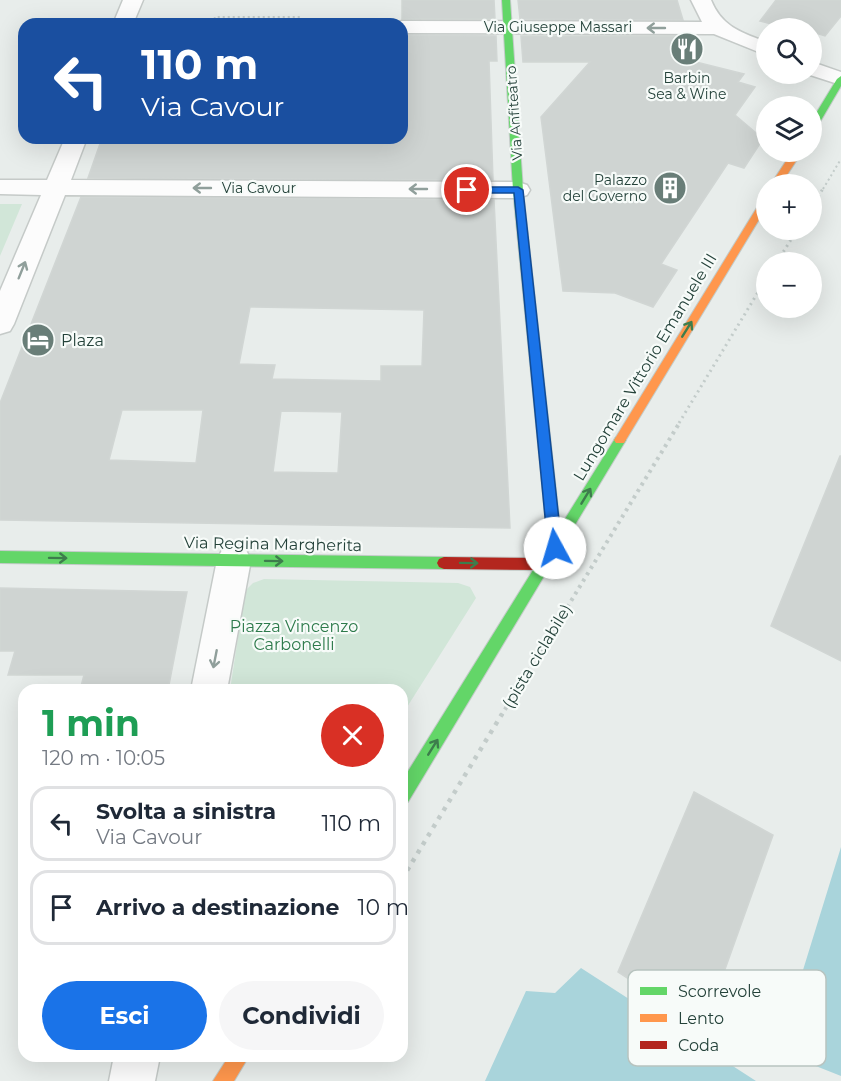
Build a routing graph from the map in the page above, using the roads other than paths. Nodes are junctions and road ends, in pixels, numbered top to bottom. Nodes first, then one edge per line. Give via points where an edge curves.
1 (133, 0) edge
2 (506, 0) edge
3 (701, 0) edge
4 (126, 18) edge
5 (408, 27) edge
6 (508, 27) junction
7 (714, 28) junction
8 (756, 45) edge
9 (822, 72) edge
10 (841, 79) edge
11 (822, 110) edge
12 (73, 144) edge
13 (0, 186) edge
14 (55, 187) junction
15 (518, 190) junction
16 (756, 217) edge
17 (0, 324) edge
18 (555, 548) junction
19 (0, 557) edge
20 (234, 560) junction
21 (545, 564) junction
22 (210, 684) edge
23 (408, 786) edge
24 (136, 1062) edge
25 (236, 1062) edge
26 (132, 1081) edge
27 (224, 1081) edge

1 - 4 street
2 - 6 street, Via Anfiteatro
3 - 7 street
5 - 6 street, Via Giuseppe Massari
7 -> 6 street, Via Giuseppe Massari
6 - 15 street, Via Anfiteatro
7 - 8 street
9 - 10 street
10 - 11 street
12 - 14 street
13 - 14 street, Via Cavour
15 -> 14 street, Via Cavour
17 -> 14 street
15 - 18 street, Via Anfiteatro
18 -> 16 street, Lungomare Vittorio Emanuele III
18 - 21 street, Lungomare Vittorio Emanuele III
19 -> 20 street, Via Regina Margherita
20 -> 21 street, Via Regina Margherita
20 -> 22 street
23 -> 21 street, Lungomare Vittorio Emanuele III
24 - 26 street
25 - 27 street

